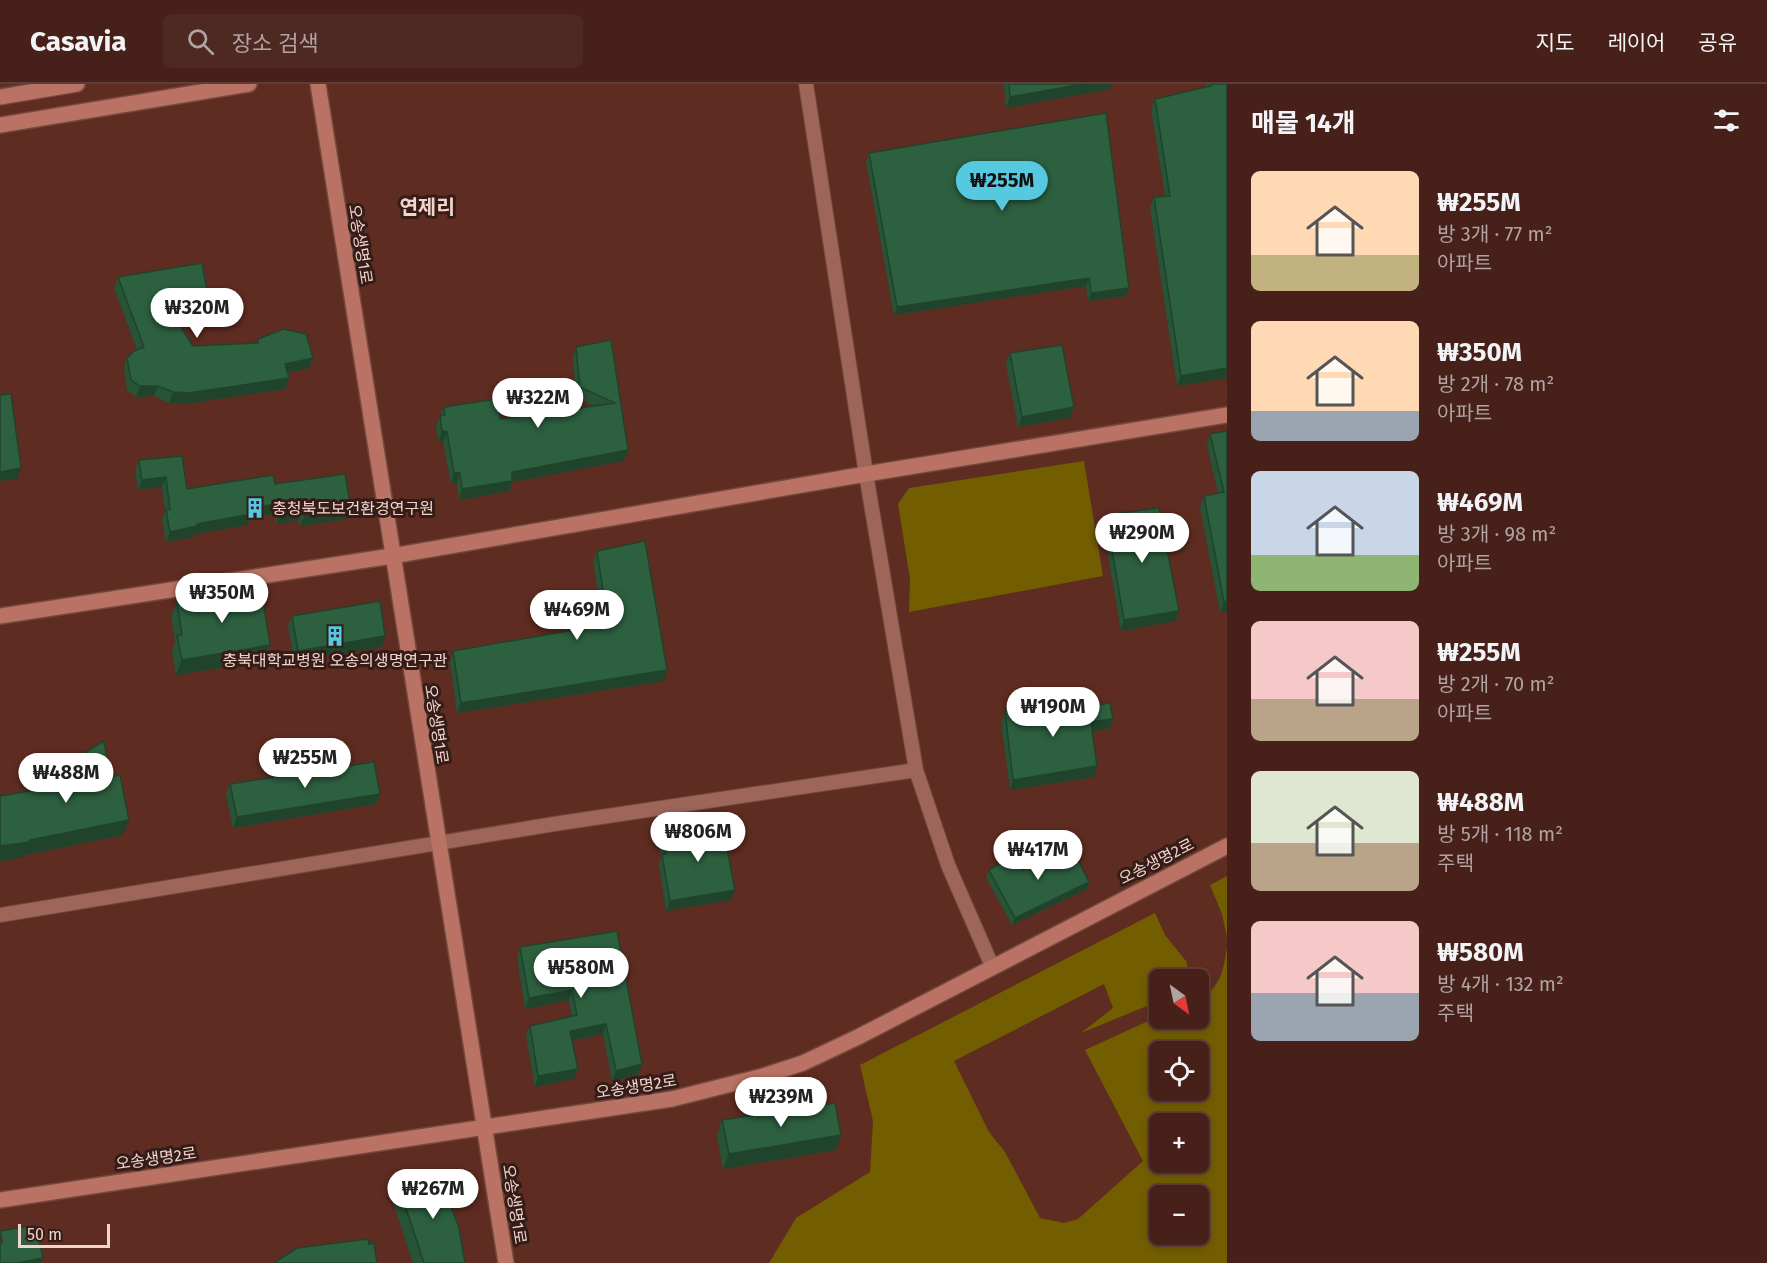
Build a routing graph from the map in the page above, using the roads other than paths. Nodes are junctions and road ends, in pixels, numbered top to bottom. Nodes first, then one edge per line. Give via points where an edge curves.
1 (77, 84) edge
2 (249, 84) edge
3 (318, 84) edge
4 (806, 84) edge
5 (0, 97) edge
6 (0, 125) edge
7 (1227, 416) edge
8 (866, 474) junction
9 (392, 556) junction
10 (0, 616) edge
11 (916, 770) junction
12 (438, 843) junction
13 (1227, 846) edge
14 (0, 915) edge
15 (993, 966) junction
16 (485, 1129) junction
17 (0, 1200) edge
18 (506, 1263) edge

1 - 5 street
2 - 6 street
3 - 9 street, 오송생명1로
4 - 8 street
7 - 8 street
8 - 9 street
8 - 11 street
9 - 10 street
9 - 12 street, 오송생명1로
11 - 12 street
11 - 15 street via 948,865
12 - 14 street
12 - 16 street, 오송생명1로
13 - 15 street, 오송생명2로
15 - 16 street, 오송생명2로 via 858,1037 763,1077 672,1100
16 - 17 street, 오송생명2로
16 - 18 street, 오송생명1로

